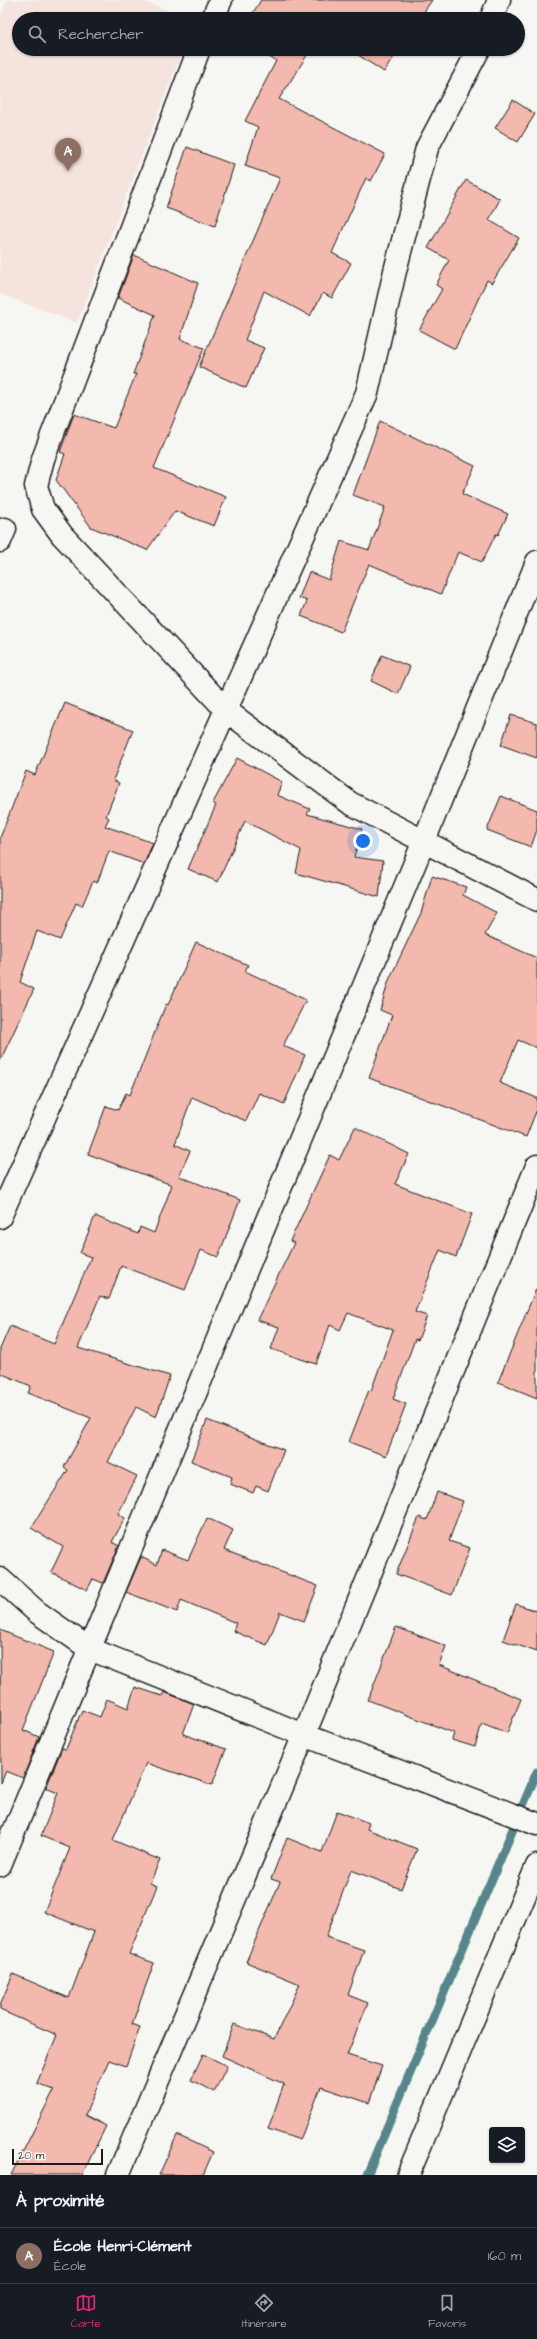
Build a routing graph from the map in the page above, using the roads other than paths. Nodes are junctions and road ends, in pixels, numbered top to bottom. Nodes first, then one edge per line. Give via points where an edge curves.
1 (221, 0) edge
2 (498, 0) edge
3 (215, 12) edge
4 (494, 12) edge
5 (196, 56) edge
6 (474, 56) edge
7 (537, 562) edge
8 (227, 711) junction
9 (424, 841) junction
10 (537, 900) edge
11 (537, 1166) edge
12 (0, 1217) edge
13 (0, 1579) edge
14 (90, 1649) junction
15 (304, 1735) junction
16 (535, 1823) edge
17 (0, 1865) edge
18 (537, 1866) edge
19 (118, 2175) edge
20 (408, 2175) edge

1 - 3 street
2 - 4 street
5 - 8 street via 43,458 36,486 43,509 62,535
6 - 8 street via 427,148 367,393
7 - 9 street
8 - 9 street via 350,803
8 - 12 street
9 - 10 street
9 - 14 street
11 - 15 street
13 - 14 street via 37,1612
14 - 15 street
14 - 17 street
15 - 16 street
15 - 19 street
18 - 20 street

